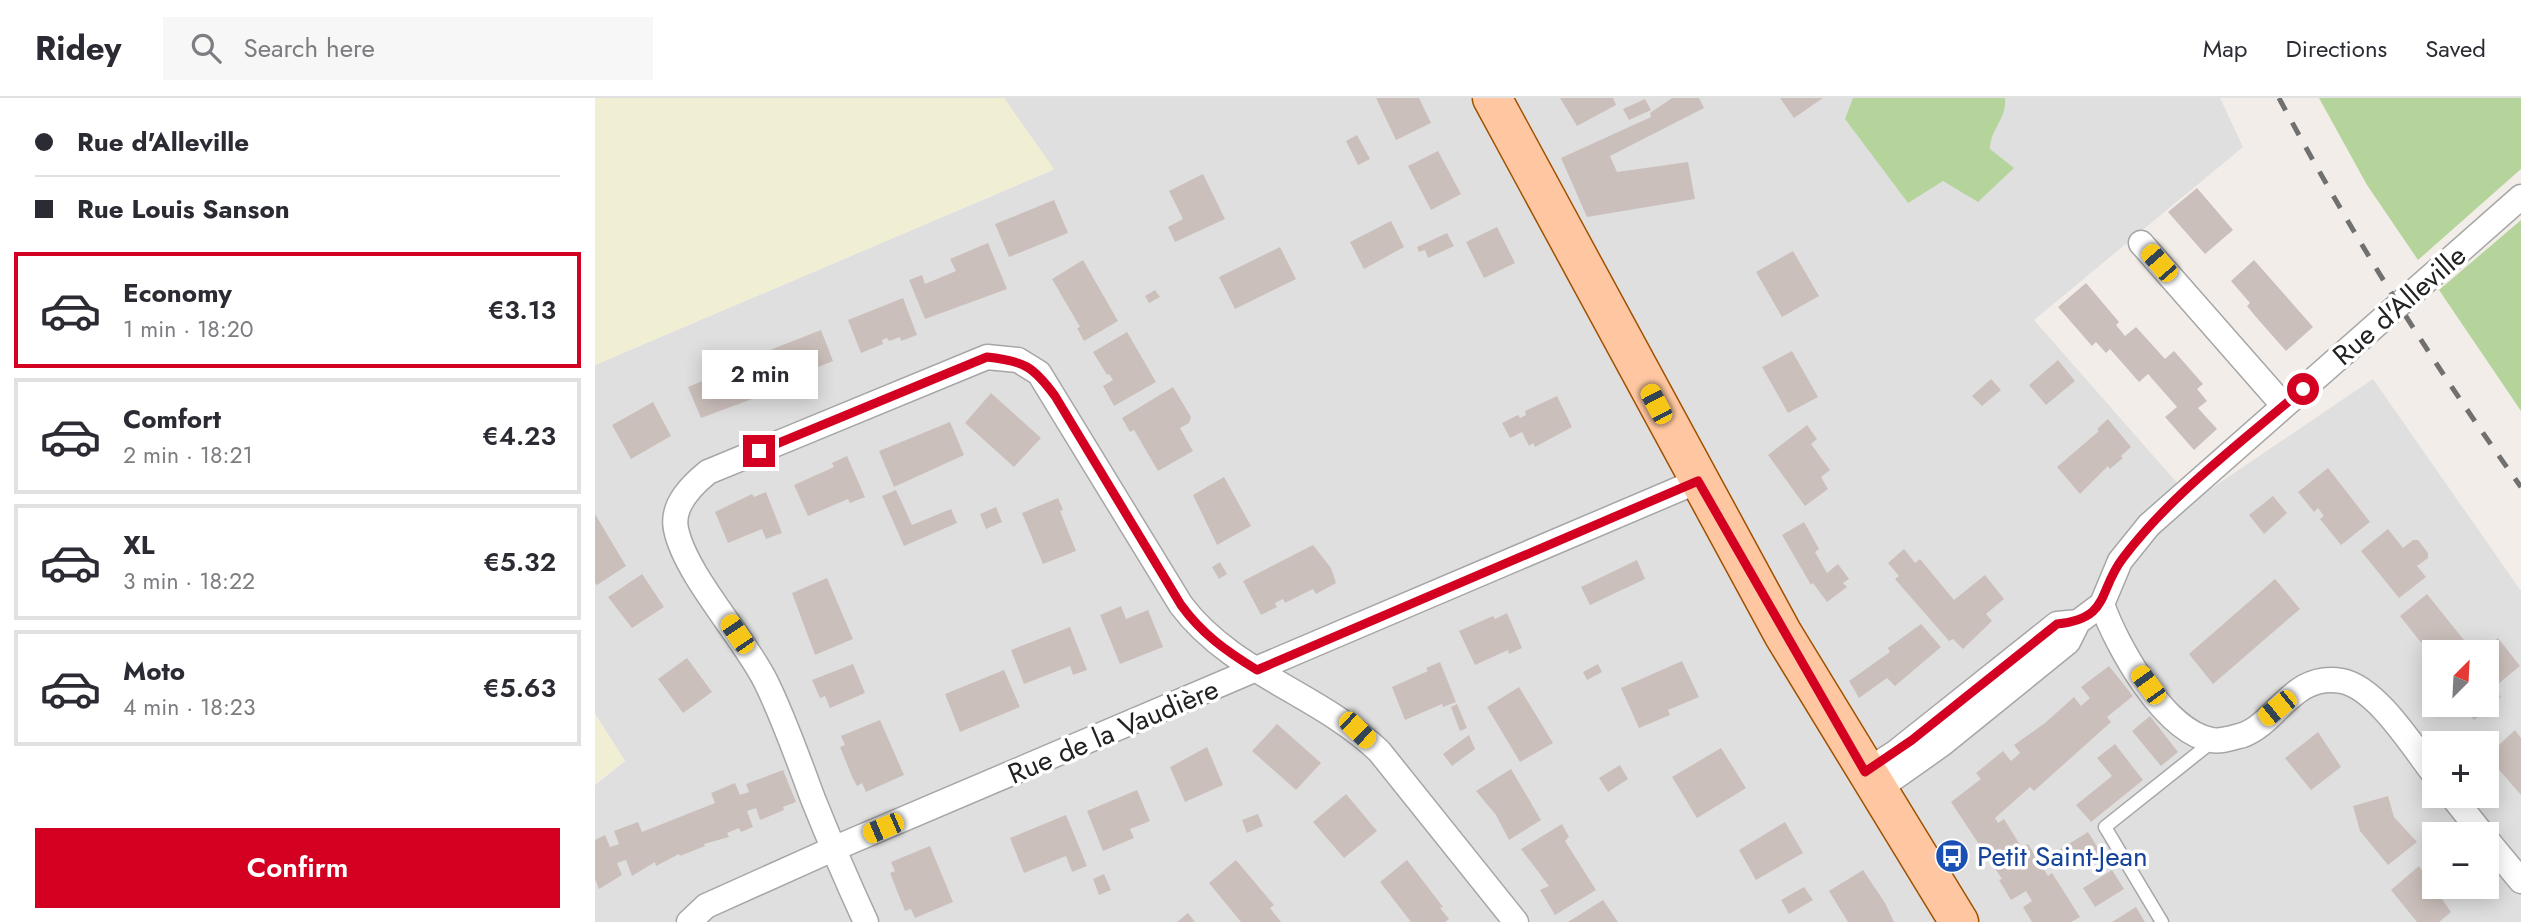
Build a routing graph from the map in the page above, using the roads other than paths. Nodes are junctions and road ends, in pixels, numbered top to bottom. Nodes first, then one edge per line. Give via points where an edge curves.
1 (1492, 98) edge
2 (2521, 197) edge
3 (2141, 243) dead end
4 (2284, 406) junction
5 (1698, 481) junction
6 (2102, 604) junction
7 (1257, 670) junction
8 (2213, 741) junction
9 (2422, 759) edge
10 (1871, 781) junction
11 (2462, 808) edge
12 (2473, 822) edge
13 (833, 849) junction
14 (2499, 854) edge
15 (2521, 881) edge
16 (689, 922) edge
17 (866, 922) edge
18 (1516, 922) edge
19 (1959, 922) edge
20 (2162, 922) edge

1 - 5 main road
2 - 4 street, Rue d'Alleville
3 - 4 street
4 - 6 street, Rue d'Alleville via 2149,525 2120,561
5 - 7 street, Rue de la Vaudière
5 - 10 main road
6 - 8 street via 2113,634 2170,716
6 - 10 street via 2078,622 2068,642 1943,744
7 - 13 street, Rue de la Vaudière
7 - 13 street via 1199,629 1055,396 1039,373 1018,360 987,357 708,472 692,484 681,501 675,526 683,553 766,683
7 - 18 street via 1357,730 1379,751
8 - 9 street via 2245,734 2319,680 2345,682 2374,698
8 - 20 lane via 2105,827
10 - 19 main road
11 - 12 street
13 - 16 street, Rue de la Vaudière via 706,906
13 - 17 street
14 - 15 street

